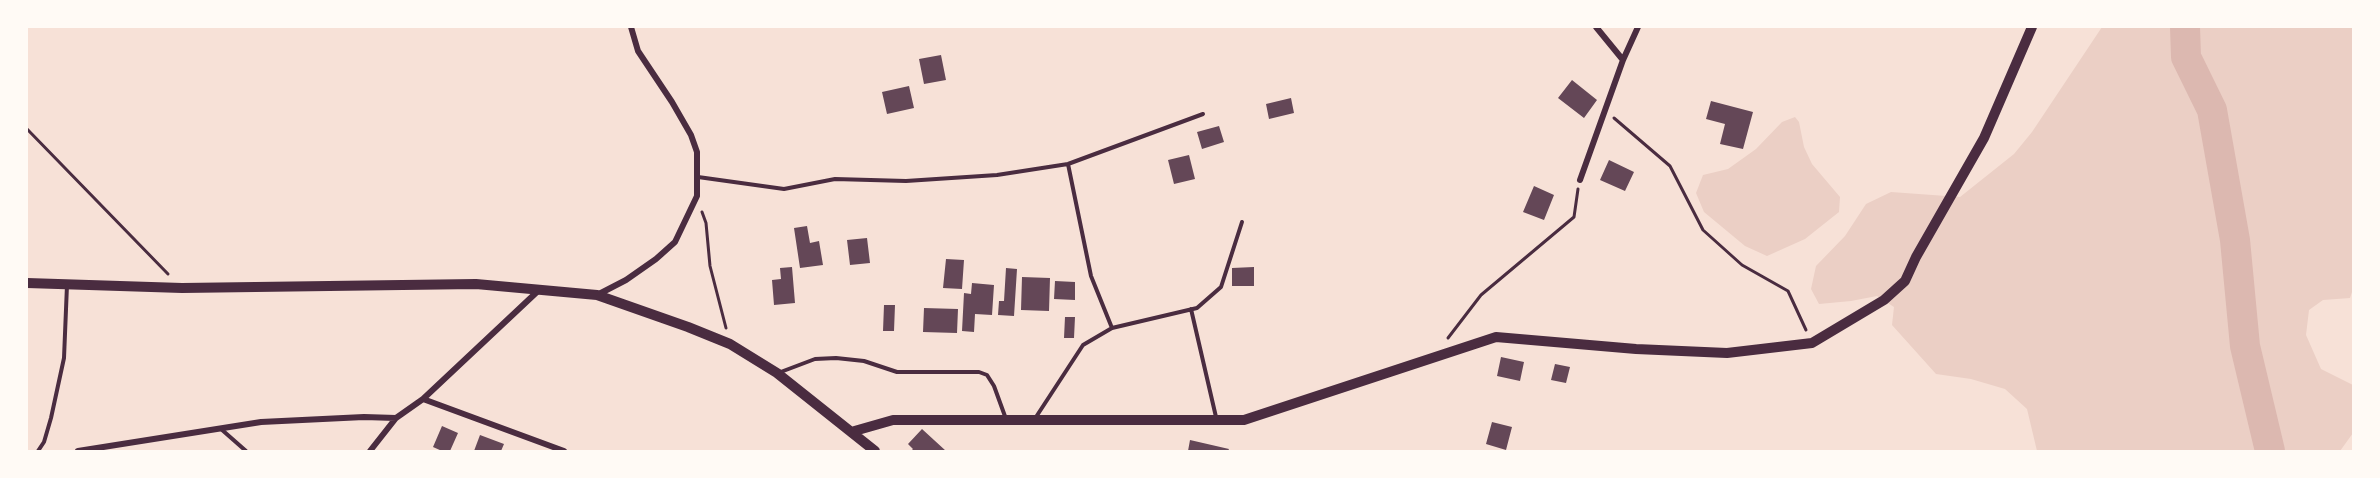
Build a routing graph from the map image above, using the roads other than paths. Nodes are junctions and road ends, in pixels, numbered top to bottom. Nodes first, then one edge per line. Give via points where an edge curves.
1 (631, 27) edge
2 (1596, 27) edge
3 (1638, 27) edge
4 (2032, 27) edge
5 (1623, 60) junction
6 (1203, 114) dead end
7 (1068, 164) junction
8 (698, 177) junction
9 (1580, 180) road end
10 (1242, 222) dead end
11 (27, 283) edge
12 (67, 284) junction
13 (538, 291) junction
14 (597, 295) junction
15 (1191, 309) junction
16 (1112, 328) junction
17 (777, 373) junction
18 (423, 399) junction
19 (396, 418) junction
20 (1006, 420) junction
21 (1034, 420) junction
22 (1216, 420) junction
23 (221, 429) junction
24 (851, 432) junction
25 (38, 451) edge
26 (78, 451) edge
27 (246, 451) edge
28 (370, 451) edge
29 (564, 451) edge
30 (875, 451) edge

1 - 8 street via 638,51 691,135
2 - 5 street
3 - 5 street
4 - 22 street via 1984,138 1905,281 1884,300 1812,343 1727,352 1496,337 1244,420
5 - 9 street
6 - 7 lane
7 - 8 lane via 997,175 906,181 835,179 783,189
7 - 16 lane via 1091,276
8 - 14 street via 697,196 675,242 636,273
10 - 15 lane via 1221,287
11 - 12 street
12 - 13 street via 182,288 476,284
12 - 25 lane via 64,358 44,442
13 - 14 street
13 - 18 street
14 - 17 street via 730,344
15 - 16 lane
15 - 22 lane
16 - 21 lane via 1083,345
17 - 20 lane via 815,359 836,358 864,361 897,372 980,372 994,386
17 - 24 street
18 - 19 street
18 - 29 street
19 - 23 street via 261,422
19 - 28 street
20 - 21 street
20 - 24 street via 893,420
21 - 22 street
23 - 26 street
23 - 27 lane
24 - 30 street

